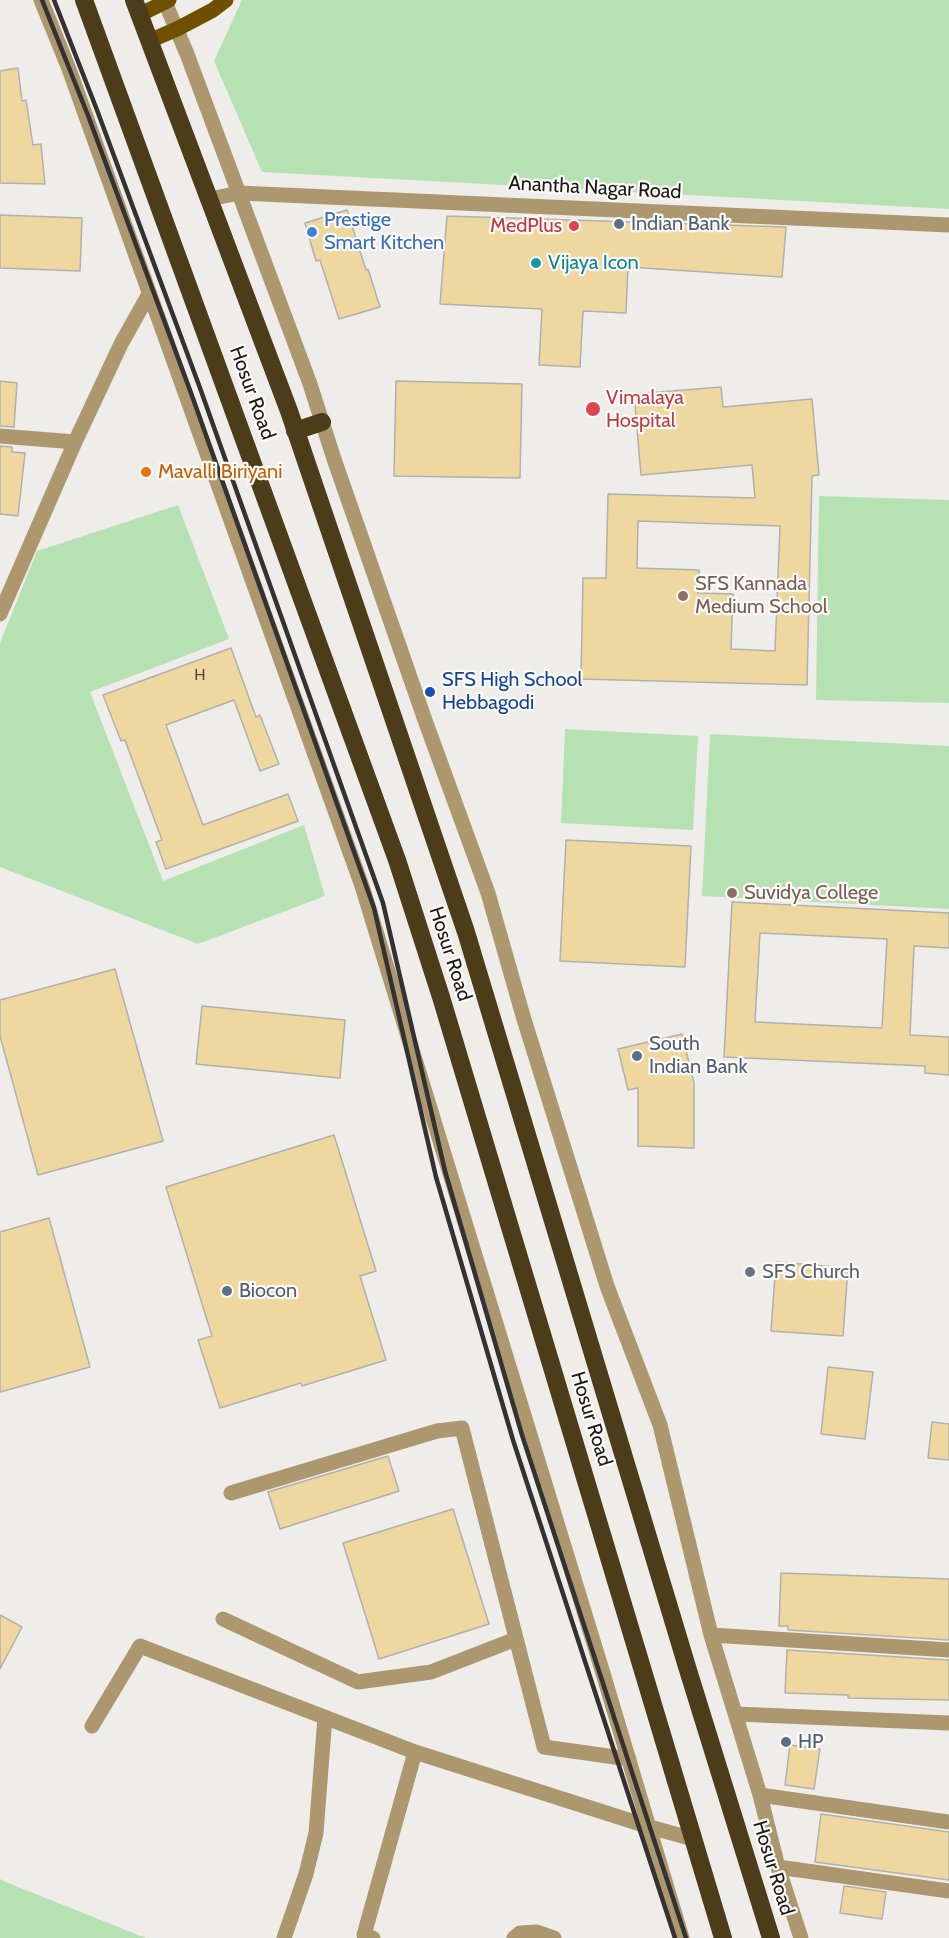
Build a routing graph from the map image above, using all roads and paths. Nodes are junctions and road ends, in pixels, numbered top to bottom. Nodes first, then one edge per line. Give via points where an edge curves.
1 (41, 0) edge
2 (84, 0) edge
3 (226, 0) edge
4 (167, 1) edge
5 (136, 7) edge
6 (177, 29) junction
7 (149, 41) junction
8 (239, 193) junction
9 (210, 199) junction
10 (949, 225) edge
11 (149, 294) junction
12 (322, 422) junction
13 (295, 431) junction
14 (0, 436) edge
15 (75, 442) junction
16 (0, 614) edge
17 (231, 1493) dead end
18 (224, 1619) dead end
19 (711, 1635) junction
20 (516, 1639) junction
21 (949, 1650) edge
22 (736, 1714) junction
23 (325, 1717) junction
24 (949, 1723) edge
25 (92, 1726) dead end
26 (415, 1752) junction
27 (629, 1759) junction
28 (760, 1795) junction
29 (949, 1822) edge
30 (650, 1827) junction
31 (693, 1839) junction
32 (778, 1867) junction
33 (949, 1891) edge
34 (284, 1938) edge
35 (373, 1938) edge
36 (514, 1938) edge
37 (554, 1938) edge
38 (682, 1938) edge
39 (723, 1938) edge
40 (771, 1938) edge
41 (801, 1938) edge

1 - 11 street
2 - 31 highway, Hosur Road via 397,860
3 - 6 main road
4 - 5 main road
4 - 6 street
5 - 7 highway, Hosur Road
6 - 7 main road
6 - 8 street
7 - 9 highway, Hosur Road
8 - 9 street, Anantha Nagar Road
8 - 10 street, Anantha Nagar Road
8 - 12 street
9 - 13 highway, Hosur Road
11 - 15 street
11 - 27 street via 362,886
12 - 13 highway
12 - 19 street via 488,893 607,1286 660,1425
13 - 40 highway, Hosur Road via 466,932
14 - 15 street
15 - 16 street
17 - 20 street via 437,1431 462,1428
18 - 20 street via 358,1682 431,1672
19 - 21 street
19 - 22 street
20 - 27 street via 544,1746
22 - 24 street
22 - 28 street
23 - 25 street via 140,1646
23 - 26 street
23 - 34 street via 316,1833
26 - 30 street
26 - 35 street via 364,1935
27 - 30 street
28 - 29 street
28 - 32 street
30 - 31 street
30 - 38 street
31 - 39 highway, Hosur Road
32 - 33 street
32 - 41 street
36 - 37 street via 520,1933 537,1932

